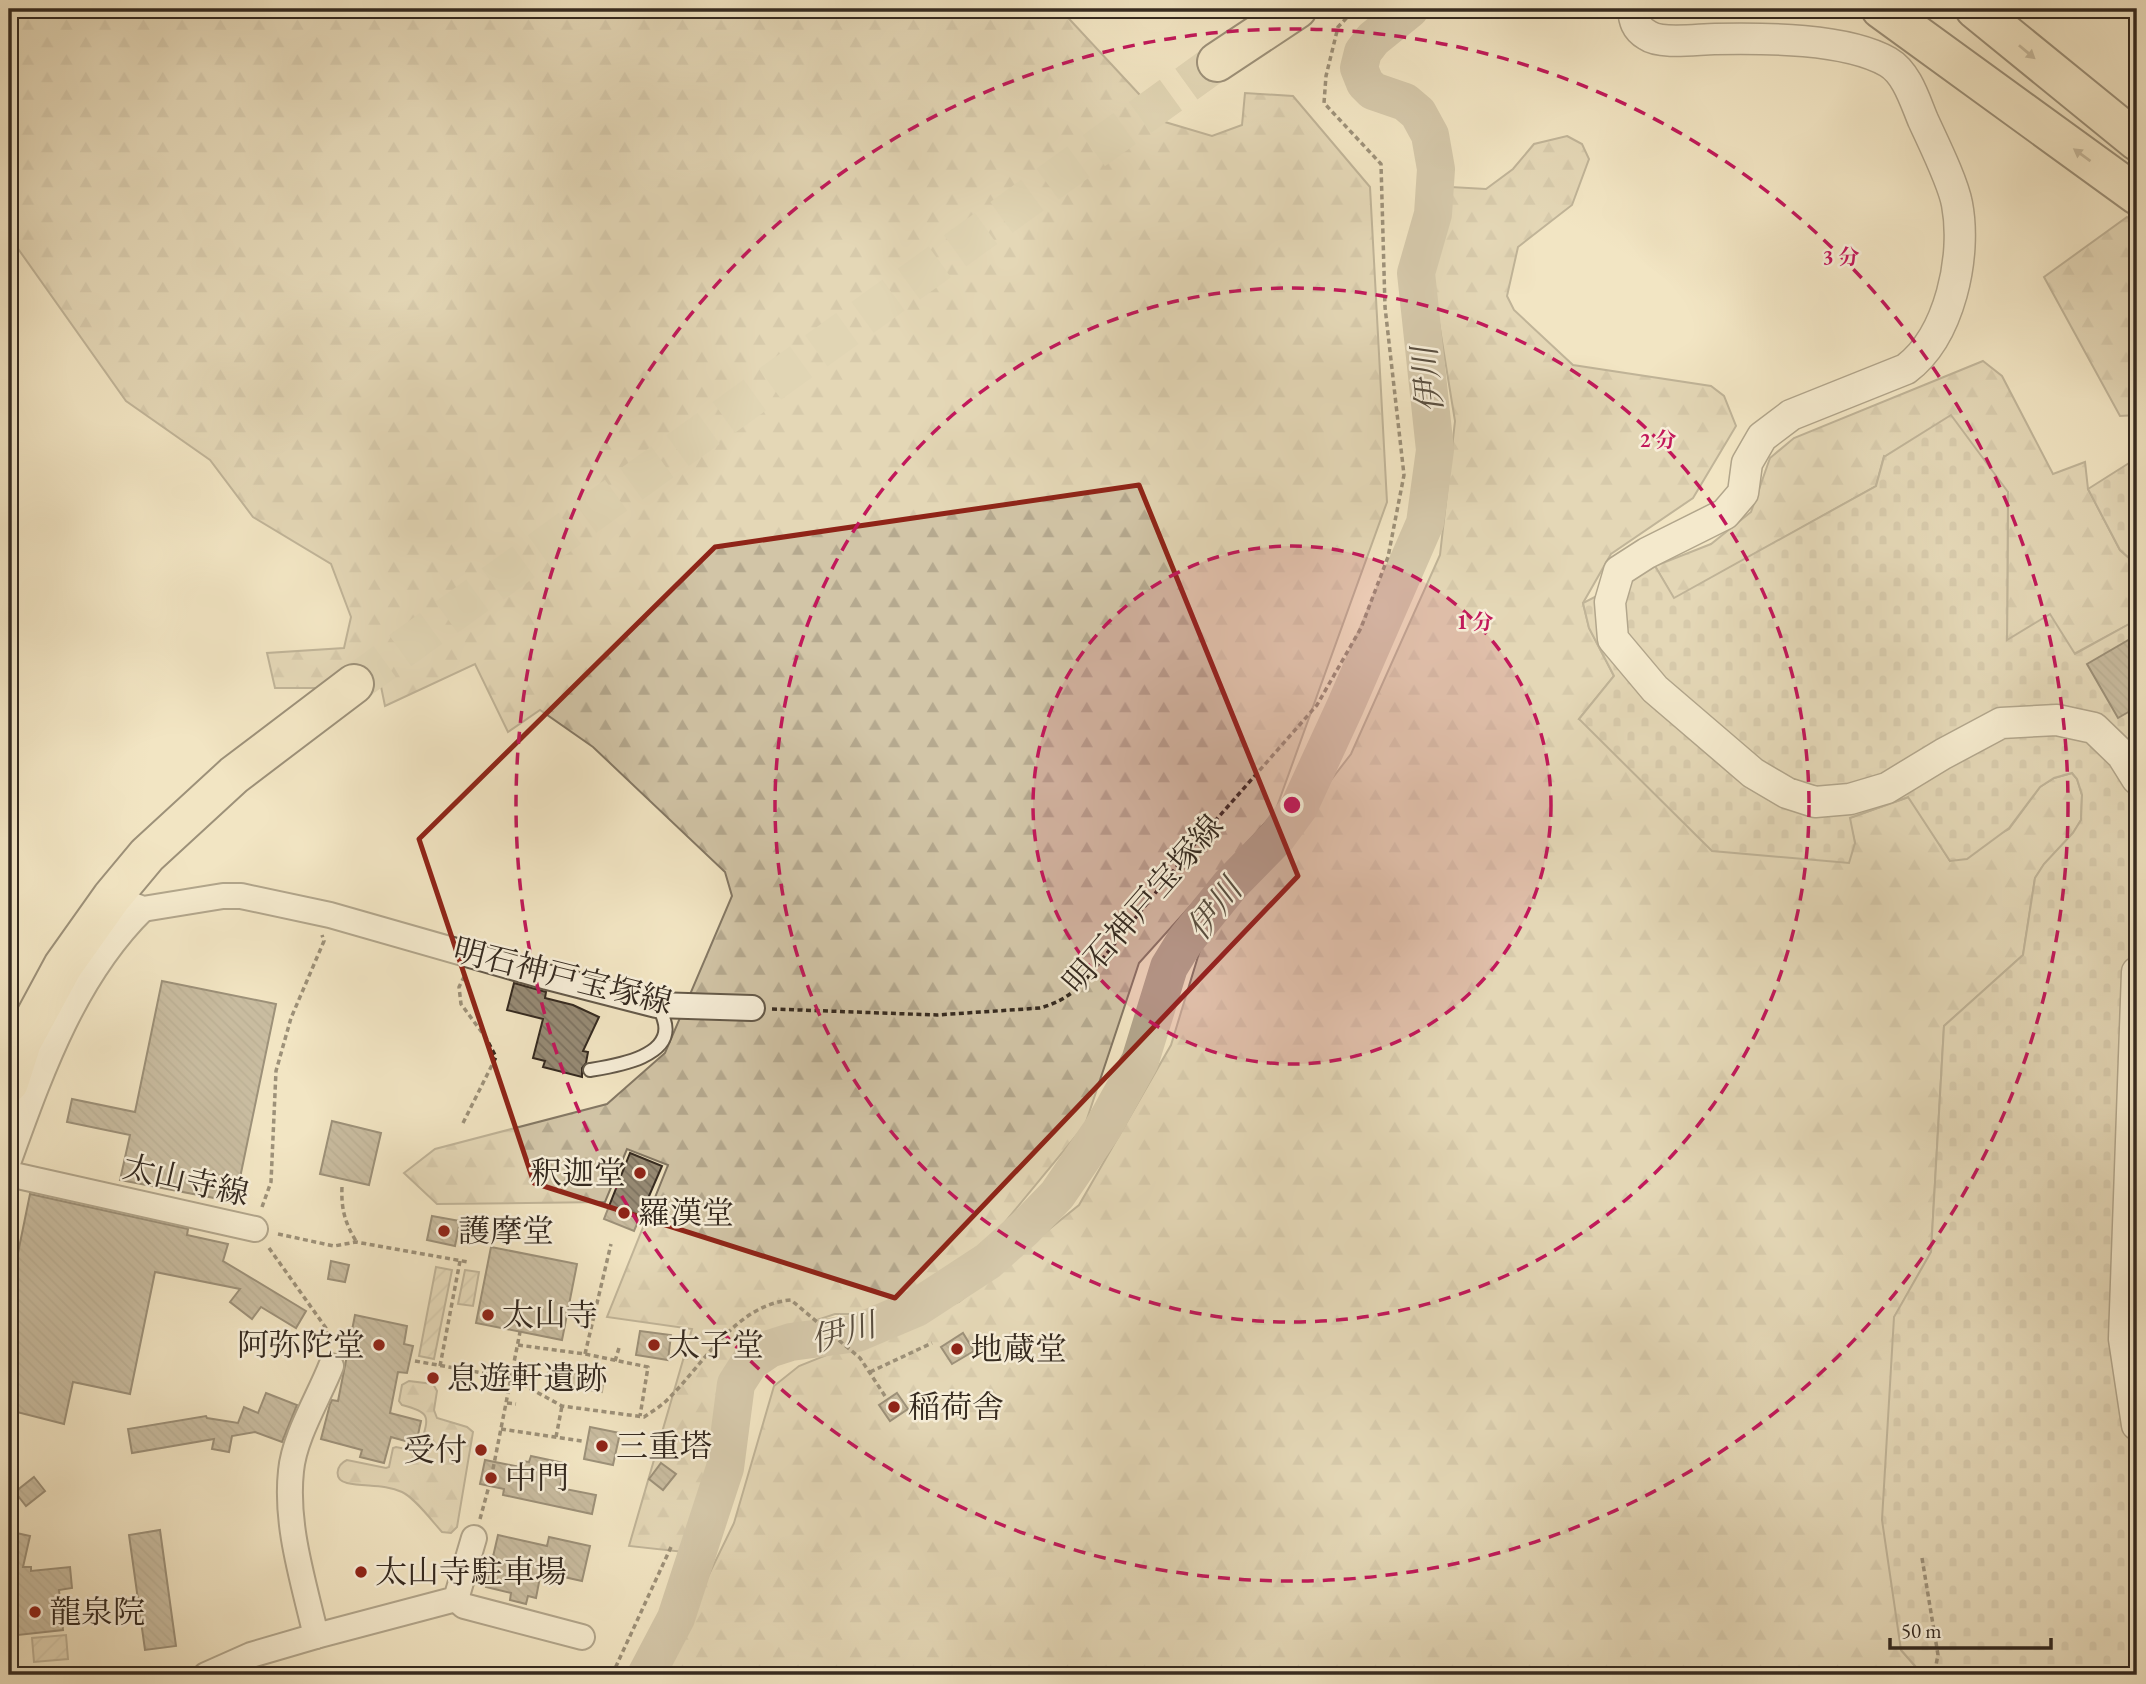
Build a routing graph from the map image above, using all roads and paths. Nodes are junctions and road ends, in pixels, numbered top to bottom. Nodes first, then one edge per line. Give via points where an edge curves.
1 (1297, 9) edge
2 (1355, 9) edge
3 (1881, 9) edge
4 (1975, 9) edge
5 (1633, 10) edge
6 (1217, 62) tunnel mouth
7 (2137, 141) edge
8 (2137, 195) edge
9 (354, 684) tunnel mouth
10 (2137, 779) edge
11 (127, 903) junction
12 (312, 911) junction
13 (475, 957) junction
14 (2137, 972) edge
15 (656, 1005) junction
16 (752, 1008) joint
17 (15, 1040) edge
18 (590, 1070) dead end
19 (9, 1083) edge
20 (463, 1123) dead end
21 (9, 1160) edge
22 (9, 1174) edge
23 (342, 1187) dead end
24 (255, 1229) junction
25 (356, 1242) junction
26 (611, 1244) dead end
27 (460, 1260) junction
28 (468, 1262) dead end
29 (520, 1332) dead end
30 (932, 1343) dead end
31 (518, 1345) junction
32 (619, 1348) dead end
33 (585, 1354) junction
34 (615, 1360) junction
35 (415, 1361) dead end
36 (331, 1366) joint
37 (440, 1366) junction
38 (870, 1372) junction
39 (511, 1378) junction
40 (885, 1396) dead end
41 (507, 1402) junction
42 (516, 1404) dead end
43 (562, 1406) junction
44 (640, 1416) junction
45 (2137, 1424) edge
46 (501, 1429) junction
47 (556, 1437) junction
48 (582, 1441) dead end
49 (493, 1469) dead end
50 (474, 1538) dead end
51 (671, 1546) dead end
52 (1922, 1558) dead end
53 (456, 1599) junction
54 (316, 1636) junction
55 (582, 1637) dead end
56 (206, 1675) edge
57 (612, 1675) edge
58 (1934, 1675) edge

1 - 6 main road
2 - 16 path, 明石神戸宝塚線 via 1338,27 1324,103 1381,164 1385,307 1404,475 1379,581 1361,628 1317,705 1073,993 1050,1005 937,1015
8 -> 3 main road
4 -> 7 main road
5 - 10 street via 1635,24 1648,37 1662,40 1748,39 1859,49 1890,63 1906,81 1957,202 1961,255 1946,311 1919,359 1906,369 1791,415 1762,437 1747,463 1743,493 1725,514 1619,571 1610,602 1614,639 1655,689 1753,773 1787,793 1815,802 1850,799 1887,788 2001,723 2057,720 2094,728 2122,755
9 - 11 main road via 234,775 147,855
11 - 12 street, 明石神戸宝塚線 via 241,895
11 - 17 main road via 63,966
11 - 21 street via 122,930 80,993 41,1071
12 - 13 street, 明石神戸宝塚線
12 - 24 path via 324,941 291,1018 276,1071 271,1182
13 - 15 street, 明石神戸宝塚線
13 - 20 path via 459,987 461,1004 496,1057
14 - 45 street via 2124,1339
15 - 16 street, 明石神戸宝塚線
15 - 18 lane via 665,1021 663,1038 652,1052 632,1063
17 - 19 main road
22 - 24 street, 太山寺線
23 - 25 path via 345,1222
24 - 25 path via 334,1246
24 - 36 path, 太山寺線 via 326,1328 332,1344
25 - 27 path
26 - 33 path
27 - 28 path
27 - 37 path
29 - 31 path
30 - 38 path
31 - 33 path
31 - 39 path
32 - 34 path
33 - 34 path
34 - 44 path via 648,1367
35 - 37 path
36 - 54 street via 291,1470 294,1542
37 - 39 path
38 - 40 path
38 - 44 path via 860,1358 791,1300 782,1301 743,1320 715,1344 669,1399
39 - 41 path
39 - 43 path
41 - 42 path
41 - 46 path
43 - 44 path
43 - 47 path
46 - 47 path
46 - 49 path
47 - 48 path
50 - 53 street
51 - 57 path
52 - 58 path via 1938,1655
53 - 54 street
53 - 55 street via 464,1606
54 - 56 street via 251,1655

